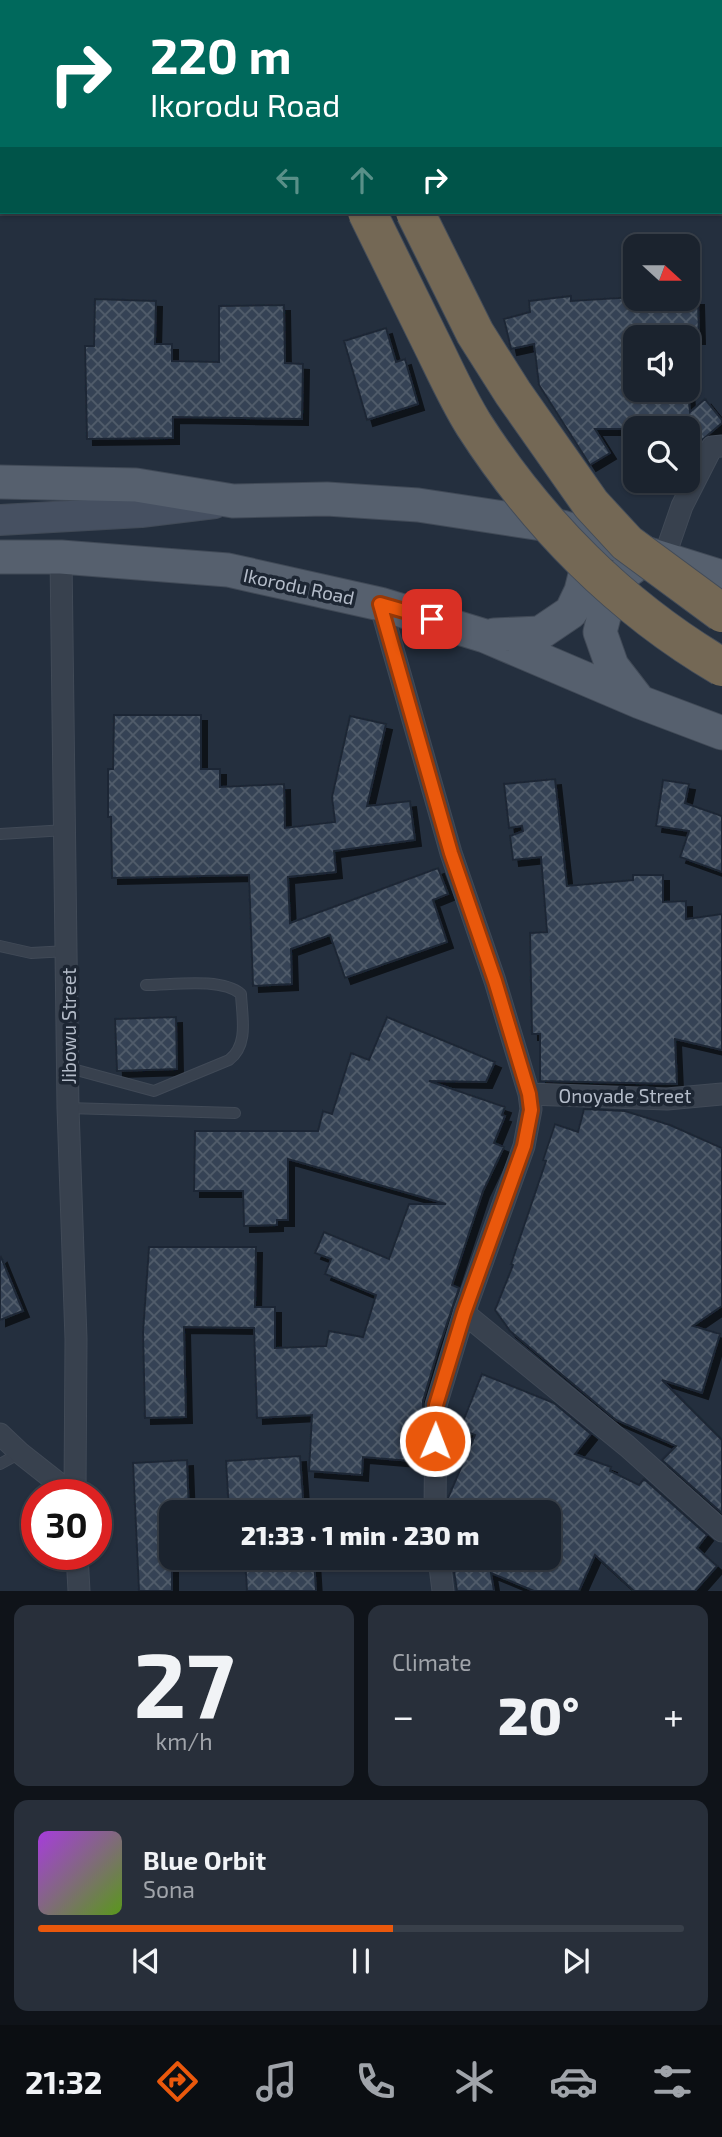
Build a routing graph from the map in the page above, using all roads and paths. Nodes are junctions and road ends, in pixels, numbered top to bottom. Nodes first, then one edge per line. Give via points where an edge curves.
1 (367, 214) edge
2 (416, 214) edge
3 (722, 446) edge
4 (0, 482) edge
5 (233, 501) junction
6 (0, 520) edge
7 (562, 527) junction
8 (0, 557) edge
9 (61, 557) junction
10 (668, 560) junction
11 (722, 578) edge
12 (380, 604) junction
13 (722, 612) edge
14 (485, 636) junction
15 (722, 667) edge
16 (640, 702) junction
17 (722, 733) edge
18 (66, 830) junction
19 (0, 834) edge
20 (0, 946) edge
21 (68, 951) junction
22 (146, 985) dead end
23 (69, 1068) junction
24 (529, 1094) junction
25 (722, 1094) edge
26 (68, 1108) junction
27 (235, 1113) dead end
28 (464, 1313) junction
29 (0, 1434) edge
30 (20, 1453) junction
31 (0, 1464) edge
32 (54, 1479) edge
33 (73, 1479) edge
34 (435, 1500) edge
35 (722, 1531) edge
36 (78, 1570) edge
37 (440, 1570) edge
38 (79, 1591) edge
39 (443, 1591) edge

1 - 15 highway, bridge via 473,423 518,487 619,595
2 - 13 highway, bridge via 475,332 591,504 627,543
3 - 10 street via 712,447 681,506
4 - 5 main road via 136,485
5 - 6 main road
5 - 7 main road via 327,499 418,505
7 - 10 main road
7 - 14 main road via 589,555 571,612 540,633
8 - 9 main road, Ikorodu Road
9 - 12 main road, Ikorodu Road via 228,570
9 - 18 street, Jibowu Street
10 - 11 main road
10 - 16 main road via 639,563 613,581 600,632 612,666
12 - 14 main road, Ikorodu Road
12 - 24 street via 451,853
14 - 16 main road, Ikorodu Road
16 - 17 main road, Ikorodu Road
18 - 19 lane
18 - 21 street, Jibowu Street
20 - 21 lane via 31,953
21 - 23 street, Jibowu Street
22 - 23 lane via 221,984 234,988 241,994 243,1038 238,1053 154,1091
23 - 26 street, Jibowu Street
24 - 25 street, Onoyade Street via 667,1099
24 - 28 street via 531,1110 524,1146
26 - 27 lane
26 - 33 street, Jibowu Street via 76,1339
28 - 34 street via 436,1405
28 - 35 street via 628,1446
29 - 30 street
30 - 31 lane
30 - 32 street
36 - 38 street
37 - 39 street

